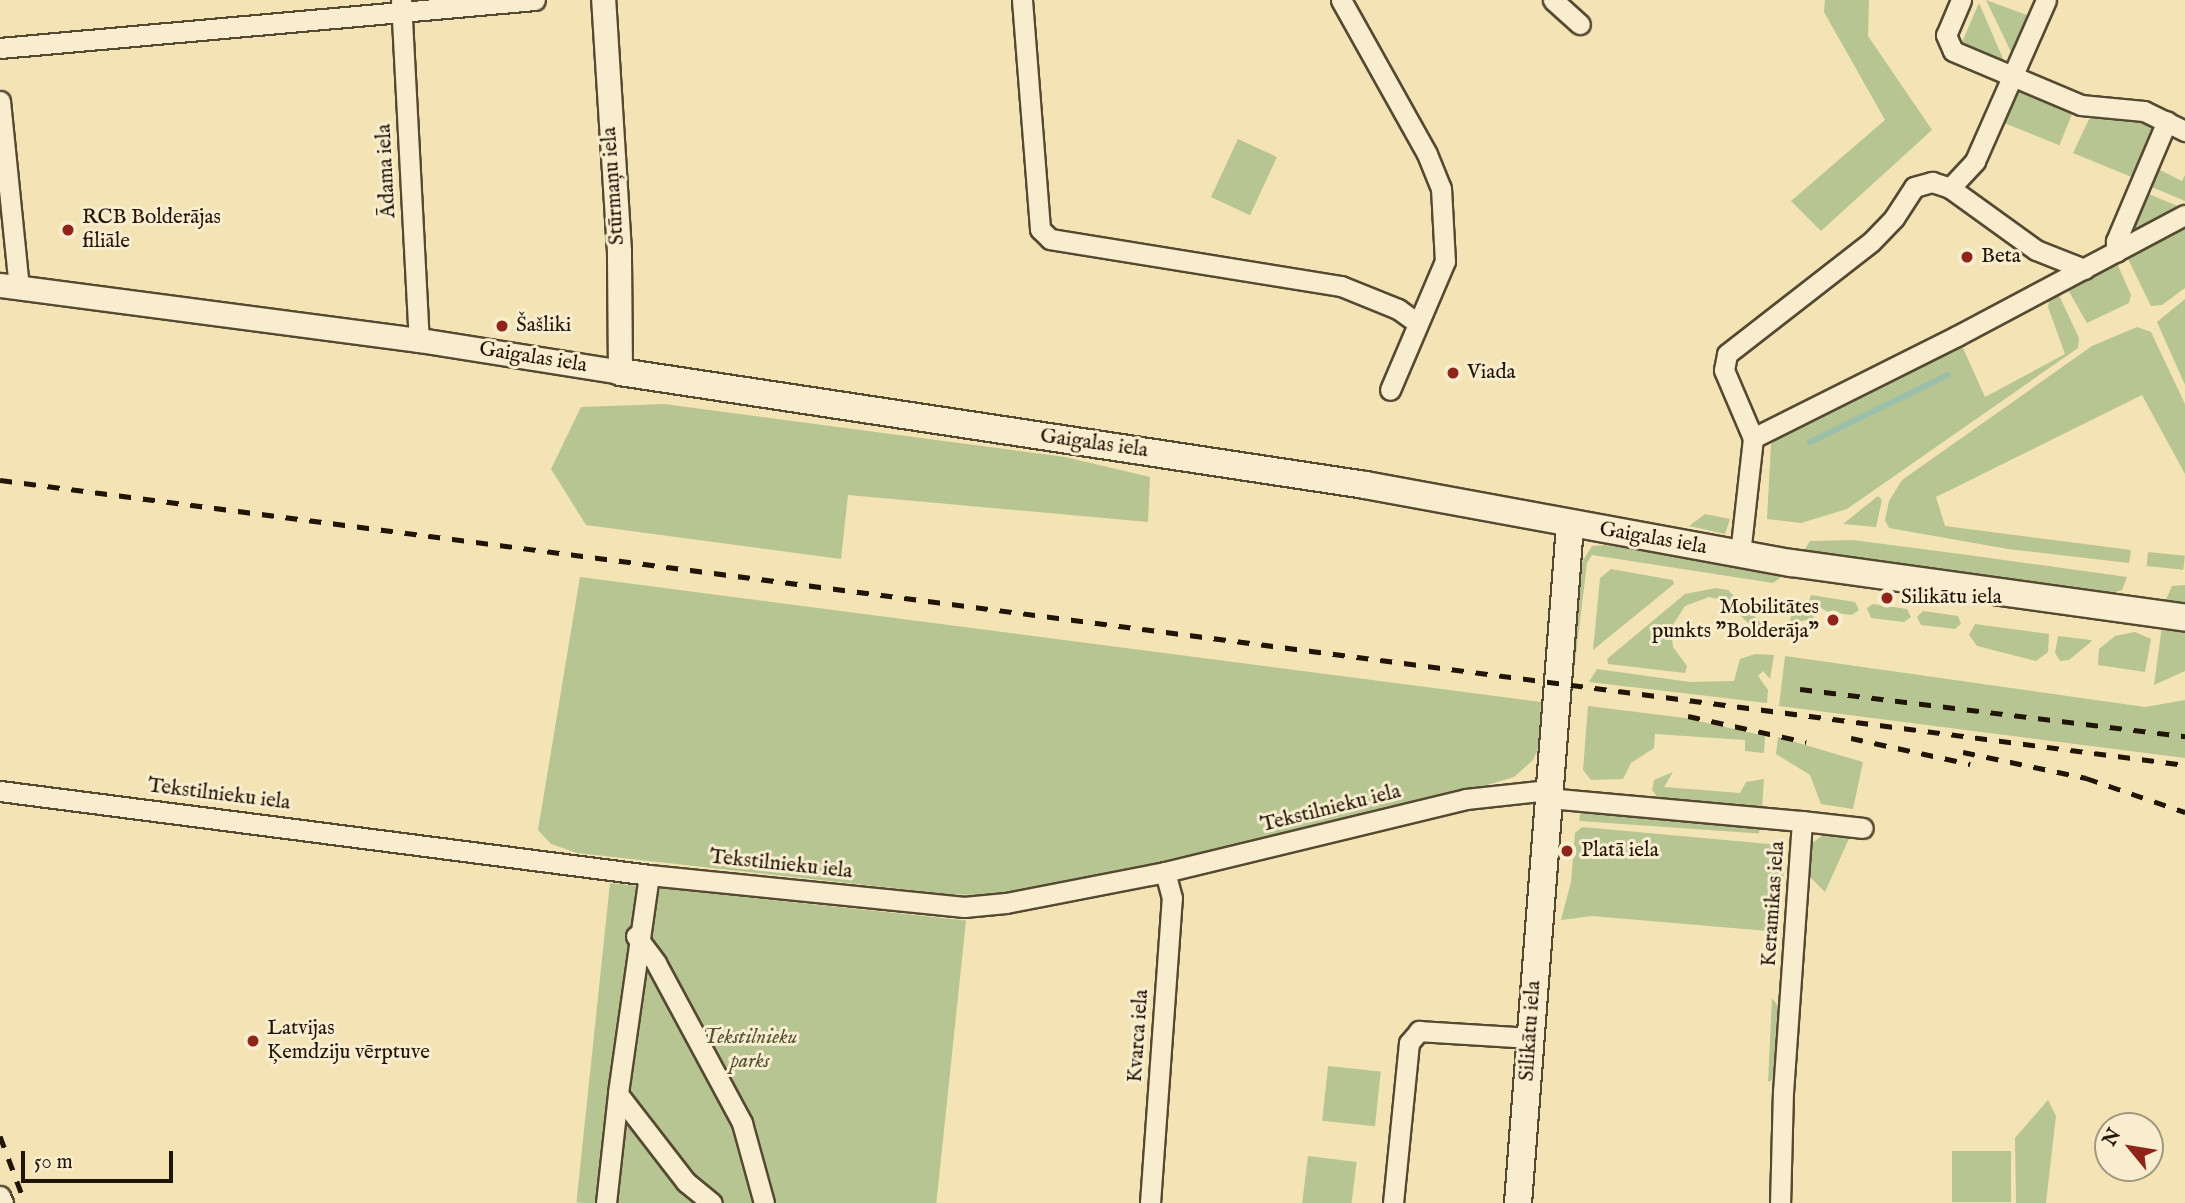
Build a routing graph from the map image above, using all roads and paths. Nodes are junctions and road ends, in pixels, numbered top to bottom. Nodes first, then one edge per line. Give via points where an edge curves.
1 (535, 0) edge
2 (603, 0) edge
3 (1022, 0) edge
4 (1341, 0) edge
5 (1553, 0) edge
6 (1961, 0) edge
7 (2046, 0) edge
8 (401, 7) edge
9 (1580, 24) dead end
10 (0, 48) edge
11 (2012, 78) junction
12 (0, 101) edge
13 (2166, 121) junction
14 (2185, 131) edge
15 (1950, 188) junction
16 (2185, 215) edge
17 (2116, 252) junction
18 (2084, 269) junction
19 (9, 286) edge
20 (1416, 322) junction
21 (419, 340) junction
22 (620, 372) junction
23 (1390, 390) dead end
24 (1753, 438) junction
25 (1570, 525) junction
26 (1740, 554) junction
27 (2185, 618) edge
28 (0, 791) edge
29 (1549, 794) junction
30 (1802, 821) junction
31 (1863, 828) dead end
32 (1165, 872) junction
33 (649, 875) junction
34 (636, 936) junction
35 (1530, 1038) junction
36 (618, 1094) junction
37 (0, 1196) edge
38 (3, 1203) edge
39 (606, 1203) edge
40 (712, 1203) edge
41 (764, 1203) edge
42 (1150, 1203) edge
43 (1393, 1203) edge
44 (1518, 1203) edge
45 (1780, 1203) edge

1 - 8 street
2 - 22 street, Stūrmaņu iela via 619,251
3 - 20 street via 1040,229 1050,239 1341,286 1398,309
4 - 20 street via 1427,154 1441,188 1445,261
5 - 9 street
6 - 11 street via 1946,35 1953,51
7 - 11 street
8 - 10 street
8 - 21 street, Ādama iela
11 - 13 street via 2081,105 2144,111
11 - 15 street via 1975,162
12 - 19 street
13 - 14 street
13 - 17 street
15 - 18 street via 2036,250
15 - 24 street via 1932,182 1914,187 1871,242 1727,354 1724,370
16 - 17 street
17 - 18 street
18 - 24 street
19 - 21 street, Gaigalas iela
20 - 23 street
21 - 22 street, Gaigalas iela
22 - 25 main road, Gaigalas iela via 1365,485
24 - 26 street
25 - 26 main road, Gaigalas iela
25 - 29 main road, Silikātu iela
26 - 27 main road, Gaigalas iela
28 - 33 street, Tekstilnieku iela
29 - 30 street, Keramikas iela
29 - 32 street, Tekstilnieku iela via 1466,799
29 - 35 main road, Silikātu iela
30 - 31 street
30 - 45 street, Keramikas iela
32 - 33 street, Tekstilnieku iela via 1006,904 964,907
32 - 42 street, Kvarca iela via 1172,898
33 - 34 street
34 - 36 street
34 - 41 street via 656,963 742,1123
35 - 43 street via 1419,1031 1409,1043
35 - 44 main road, Silikātu iela
36 - 39 street
36 - 40 street via 686,1182
37 - 38 street

